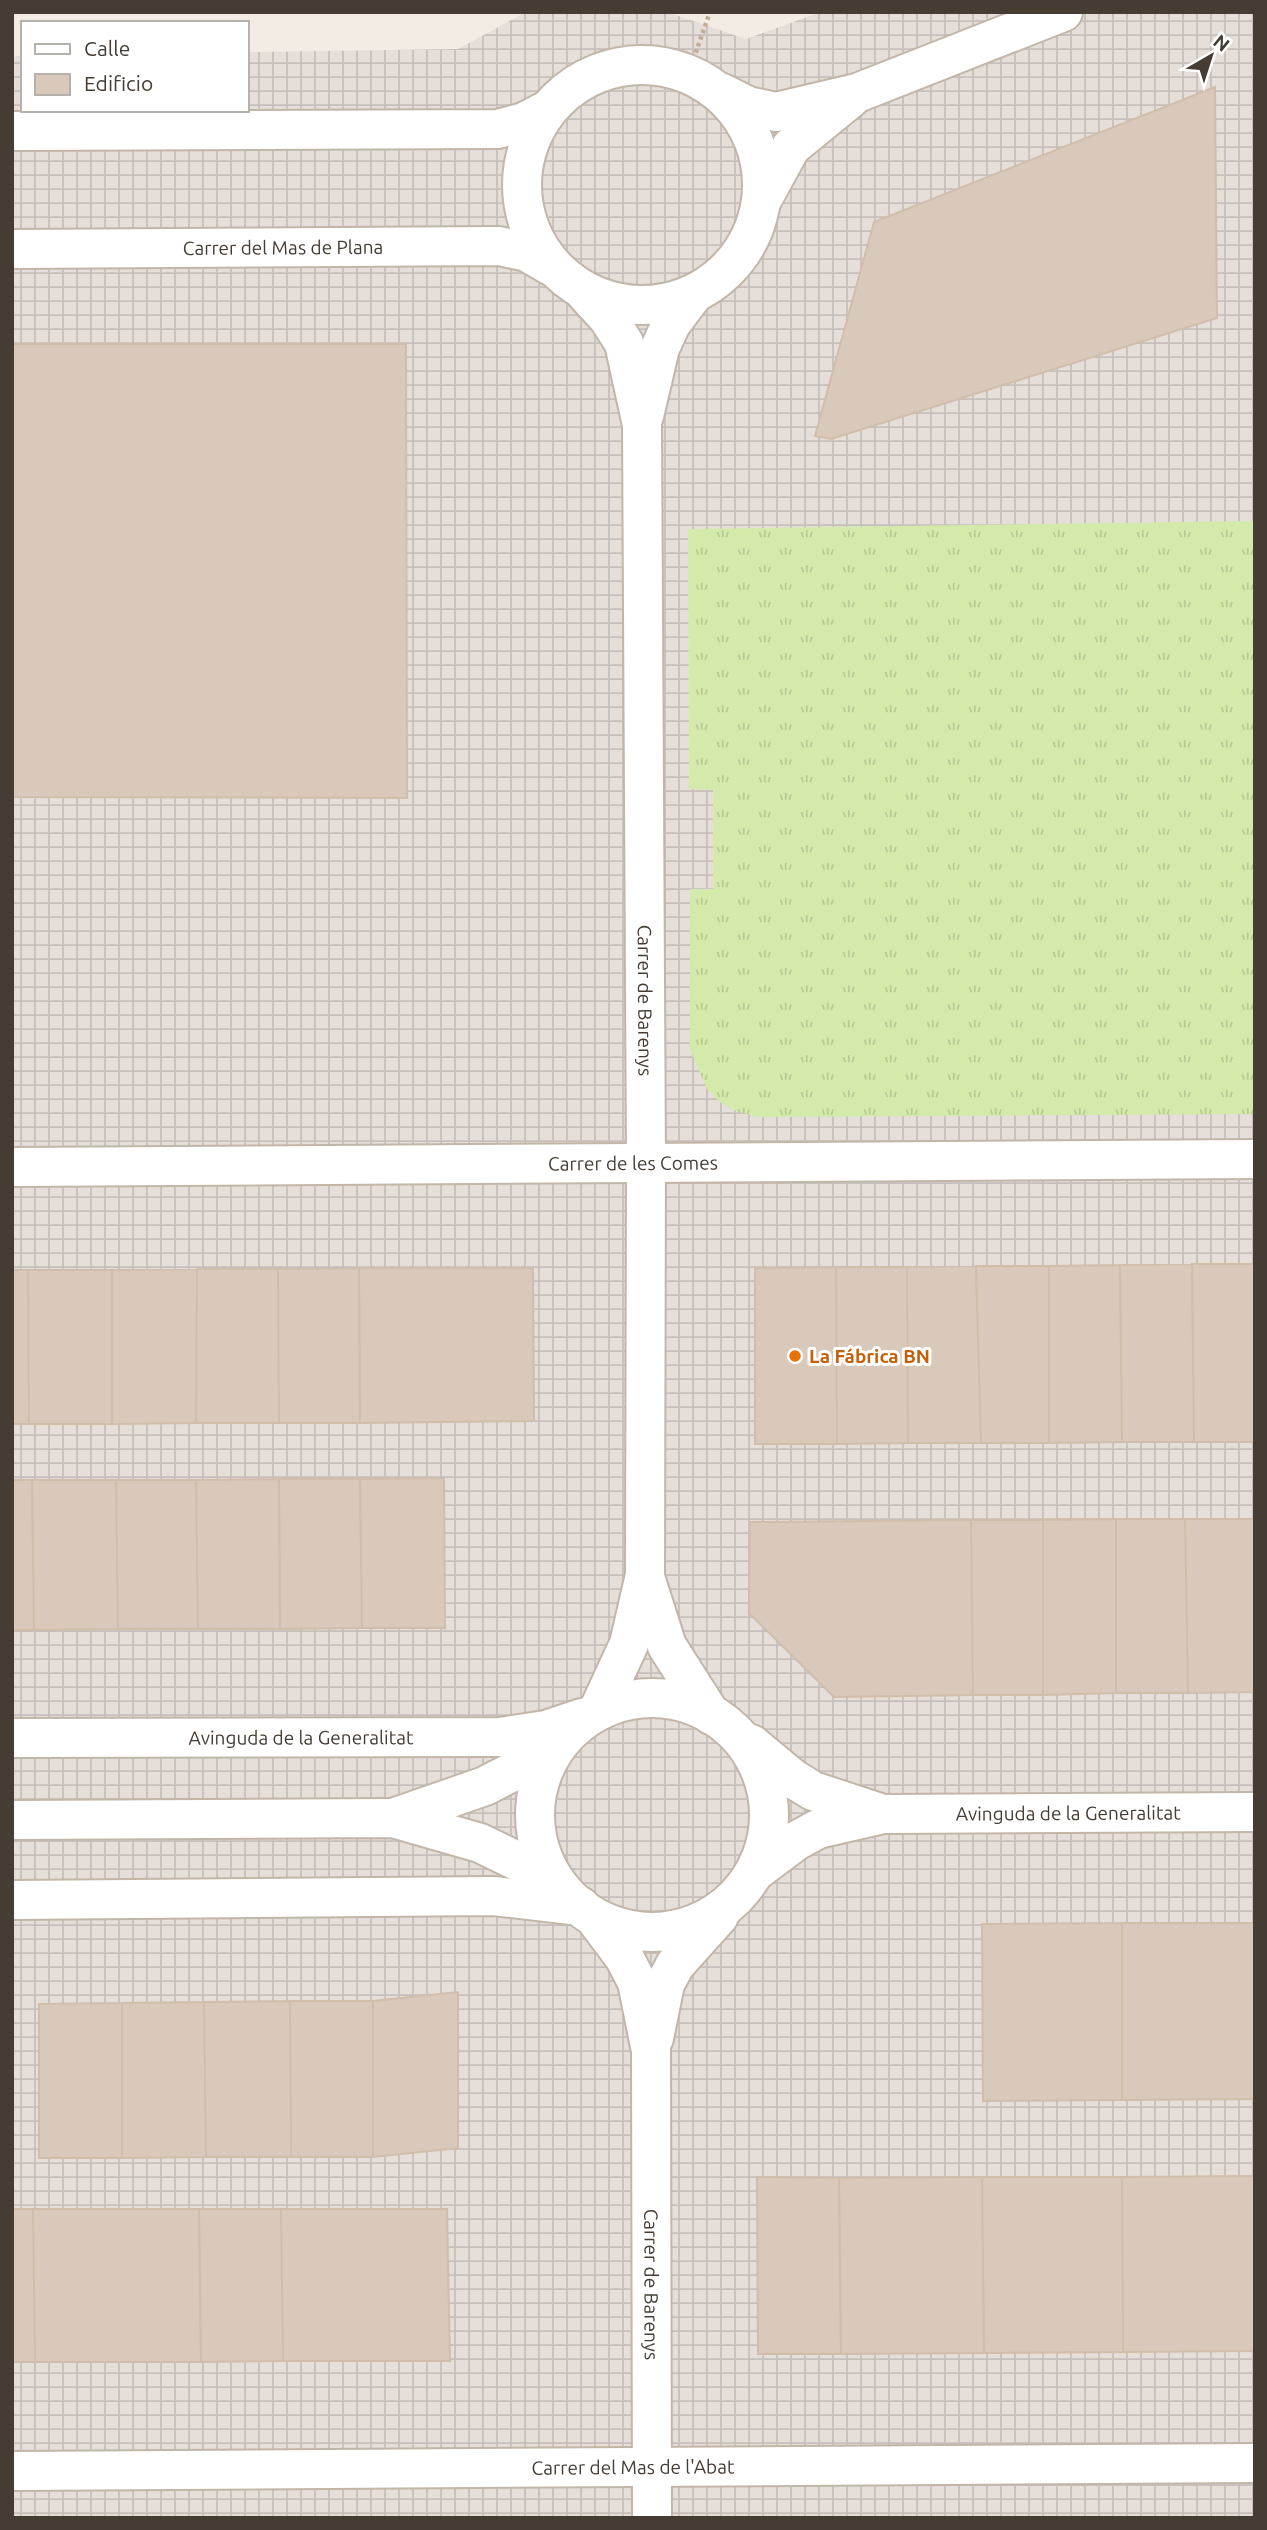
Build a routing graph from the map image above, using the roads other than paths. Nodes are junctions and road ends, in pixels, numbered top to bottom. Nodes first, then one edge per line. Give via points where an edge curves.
1 (1063, 12) edge
2 (702, 82) junction
3 (857, 93) junction
4 (547, 110) junction
5 (12, 131) edge
6 (762, 200) junction
7 (12, 249) edge
8 (551, 266) junction
9 (585, 293) junction
10 (692, 296) junction
11 (642, 425) junction
12 (1255, 1159) edge
13 (646, 1162) junction
14 (12, 1167) edge
15 (645, 1575) junction
16 (593, 1714) junction
17 (719, 1719) junction
18 (12, 1738) edge
19 (555, 1747) junction
20 (1255, 1812) edge
21 (883, 1814) junction
22 (393, 1818) junction
23 (12, 1820) edge
24 (755, 1871) junction
25 (12, 1900) edge
26 (730, 1903) junction
27 (579, 1905) junction
28 (651, 2051) junction
29 (1255, 2463) edge
30 (651, 2468) junction
31 (12, 2471) edge
32 (652, 2518) edge

1 - 3 street
2 - 3 street via 748,106 776,112
2 - 4 street via 651,64 612,67 576,83
2 - 6 street via 744,120 760,159
3 - 6 street via 791,147
4 - 5 street via 498,129
4 - 8 street via 530,139 521,172 522,205 533,237
6 - 10 street via 751,240 726,273
7 - 8 street, Carrer del Mas de Plana via 499,246 527,252
8 - 9 street
9 - 10 street via 620,304 657,306
9 - 11 street, Carrer de Barenys via 624,342
10 - 11 street, Carrer de Barenys via 660,348
11 - 13 street, Carrer de Barenys
12 - 13 street, Carrer de les Comes
13 - 14 street, Carrer de les Comes
13 - 15 street, Carrer de Barenys
15 - 16 street, Carrer de Barenys via 629,1644
15 - 17 street, Carrer de Barenys via 667,1646
16 - 17 street via 621,1701 658,1697 695,1705
16 - 18 street, Avinguda de la Generalitat via 546,1730 500,1737
16 - 19 street
17 - 21 street, Avinguda de la Generalitat via 813,1791
17 - 24 street via 753,1754 768,1792 769,1833
19 - 22 street via 485,1786
19 - 27 street via 539,1783 534,1821 543,1859
20 - 21 street, Avinguda de la Generalitat
21 - 24 street, Avinguda de la Generalitat via 818,1829
22 - 23 street
22 - 27 street via 480,1843 525,1865
24 - 26 street
25 - 27 street via 492,1896
26 - 27 street via 700,1922 664,1932 628,1930
26 - 28 street, Carrer de Barenys via 675,1965 666,1984
27 - 28 street, Carrer de Barenys via 624,1957 637,1982
28 - 30 street, Carrer de Barenys
29 - 30 street, Carrer del Mas de l'Abat
30 - 31 street, Carrer del Mas de l'Abat
30 - 32 street, Carrer de Barenys

